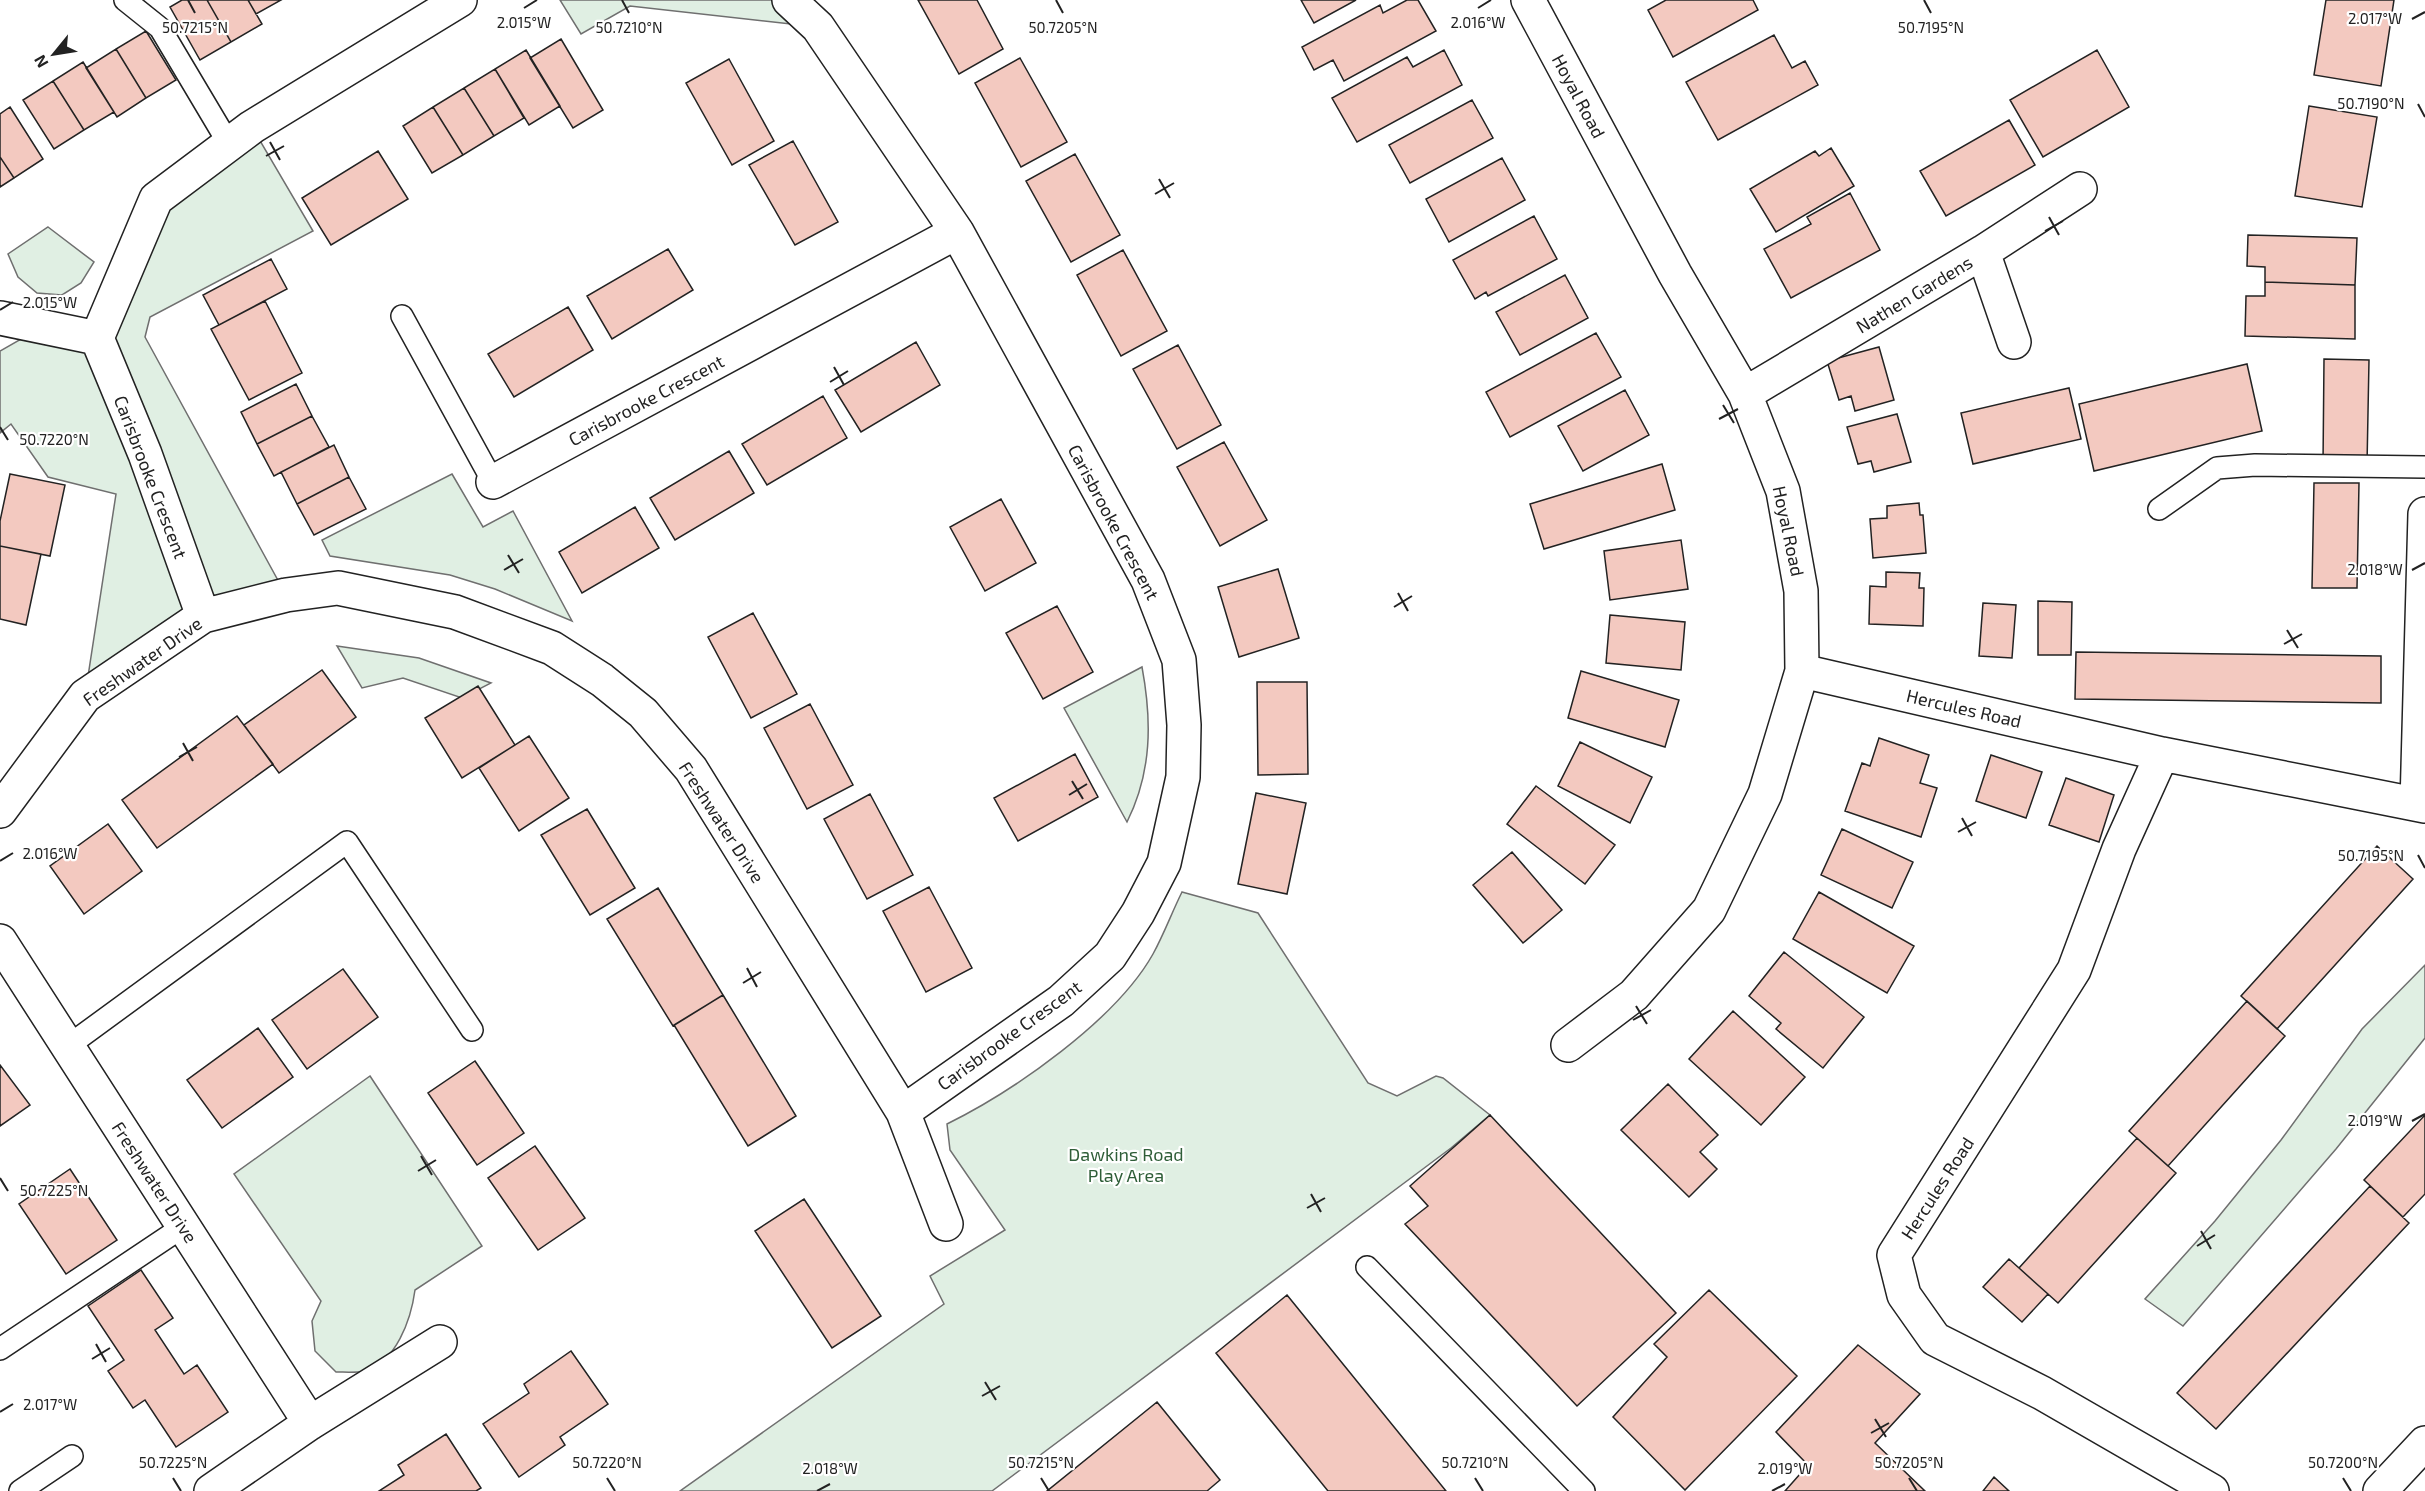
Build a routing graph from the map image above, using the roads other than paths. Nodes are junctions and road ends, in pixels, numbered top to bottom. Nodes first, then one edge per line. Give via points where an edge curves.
1 (125, 0) edge
2 (460, 0) edge
3 (789, 0) edge
4 (1528, 0) edge
5 (229, 144) junction
6 (2080, 189) dead end
7 (957, 232) junction
8 (1983, 252) junction
9 (402, 316) dead end
10 (0, 318) edge
11 (97, 338) junction
12 (2014, 342) dead end
13 (1745, 394) junction
14 (2425, 466) edge
15 (493, 482) joint
16 (2159, 509) dead end
17 (2425, 514) edge
18 (203, 616) junction
19 (1802, 670) junction
20 (2162, 754) junction
21 (2421, 805) edge
22 (0, 811) edge
23 (0, 940) edge
24 (472, 1030) dead end
25 (1568, 1044) dead end
26 (68, 1046) junction
27 (903, 1112) junction
28 (946, 1224) dead end
29 (184, 1226) junction
30 (1367, 1267) dead end
31 (440, 1342) dead end
32 (0, 1349) edge
33 (310, 1424) junction
34 (2425, 1443) edge
35 (72, 1456) dead end
36 (20, 1491) edge
37 (211, 1491) edge
38 (1584, 1491) edge
39 (2212, 1491) edge
40 (2380, 1491) edge

1 - 5 lane via 160,28
2 - 5 street
3 - 7 street, Carisbrooke Crescent via 818,27
4 - 13 street, Hoyal Road via 1675,274
5 - 11 street via 156,199
6 - 8 street, Nathen Gardens
7 - 15 street, Carisbrooke Crescent
7 - 27 street, Carisbrooke Crescent via 1148,580 1179,660 1183,777 1164,863 1110,956 1060,1001
8 - 12 street
8 - 13 street, Nathen Gardens
9 - 15 lane
10 - 11 street
11 - 18 street, Carisbrooke Crescent via 146,454
13 - 19 street, Hoyal Road via 1783,491 1801,591
14 - 16 lane via 2217,468
17 - 21 street
18 - 22 street, Freshwater Drive via 85,696
18 - 27 street, Freshwater Drive via 286,595 338,588 455,612 503,628 552,648 602,680 643,713 691,769
19 - 20 street, Hercules Road
19 - 25 street, Hoyal Road via 1765,794 1709,910 1634,995
20 - 21 street, Hercules Road
20 - 39 street, Hercules Road via 2119,849 2074,970 1894,1255 1904,1295 1935,1339 2042,1393
23 - 26 street, Freshwater Drive
24 - 26 lane via 347,842
26 - 29 street, Freshwater Drive
27 - 28 street, Freshwater Drive
29 - 32 lane
29 - 33 street, Freshwater Drive
30 - 38 lane
31 - 33 street
33 - 37 street
34 - 40 street
35 - 36 lane

